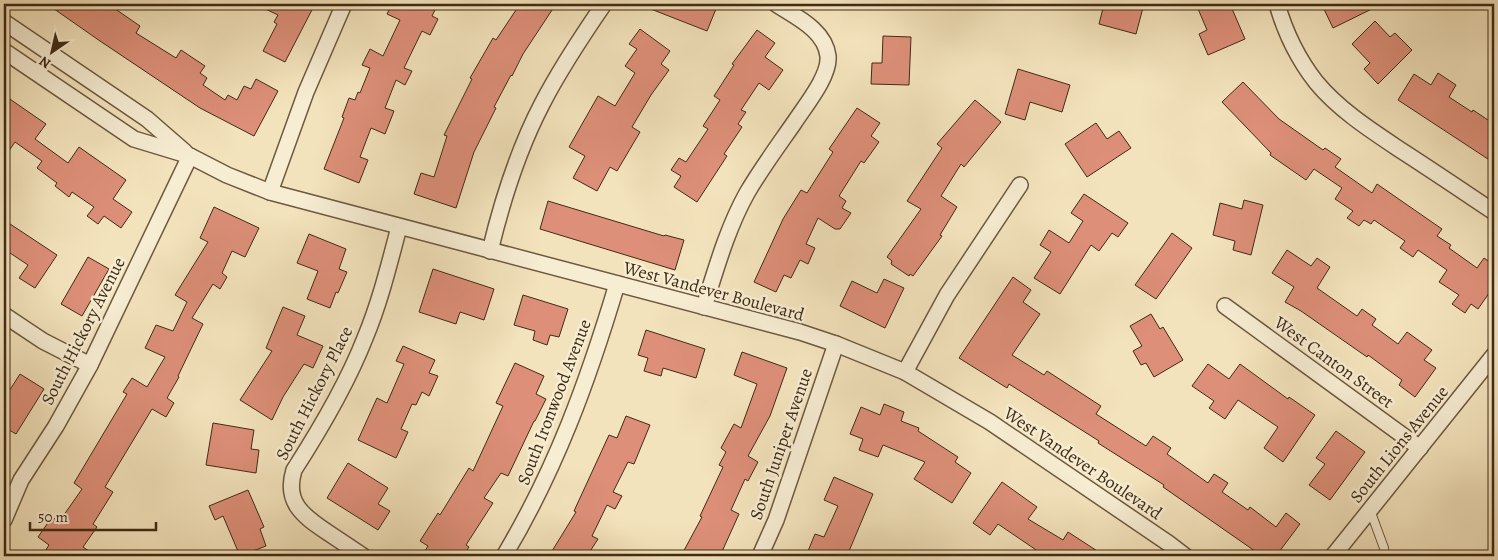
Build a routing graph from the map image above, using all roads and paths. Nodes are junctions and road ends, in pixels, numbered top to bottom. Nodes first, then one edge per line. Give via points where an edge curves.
1 (344, 4) edge
2 (604, 4) edge
3 (776, 4) edge
4 (1277, 4) edge
5 (4, 22) edge
6 (4, 51) edge
7 (190, 156) junction
8 (1020, 186) dead end
9 (270, 192) junction
10 (1494, 212) edge
11 (399, 227) junction
12 (490, 251) junction
13 (617, 284) junction
14 (1225, 306) dead end
15 (704, 307) junction
16 (4, 315) edge
17 (836, 344) junction
18 (1494, 355) edge
19 (90, 365) junction
20 (905, 372) junction
21 (1420, 448) junction
22 (1370, 510) junction
23 (4, 520) edge
24 (362, 556) edge
25 (504, 556) edge
26 (760, 556) edge
27 (1185, 556) edge
28 (1333, 556) edge
29 (1385, 556) edge

1 - 9 street via 306,92
2 - 12 street via 541,106 509,184
3 - 15 street via 822,38 829,59 818,86 747,193 732,225
4 - 10 street via 1298,55 1336,102 1370,129
5 - 7 street, West Vandever Boulevard via 147,119
6 - 7 street, West Vandever Boulevard via 134,139
7 - 9 street, West Vandever Boulevard
7 - 19 street, South Hickory Avenue
8 - 20 street via 947,295
9 - 11 street, West Vandever Boulevard
11 - 12 street, West Vandever Boulevard
11 - 24 street, South Hickory Place via 382,292 365,338 328,416 291,480 294,502 302,514
12 - 13 street, West Vandever Boulevard
13 - 15 street, West Vandever Boulevard
13 - 25 street, South Ironwood Avenue via 596,354 561,445 541,491
14 - 21 street, West Canton Street
15 - 17 street, West Vandever Boulevard
16 - 19 street via 43,341
17 - 20 street, West Vandever Boulevard
17 - 26 street, South Juniper Avenue via 776,520
18 - 21 street, South Lions Avenue
19 - 23 street, South Hickory Avenue via 21,480
20 - 27 street, West Vandever Boulevard via 990,422
21 - 22 street, South Lions Avenue
22 - 28 street, South Lions Avenue
22 - 29 lane

